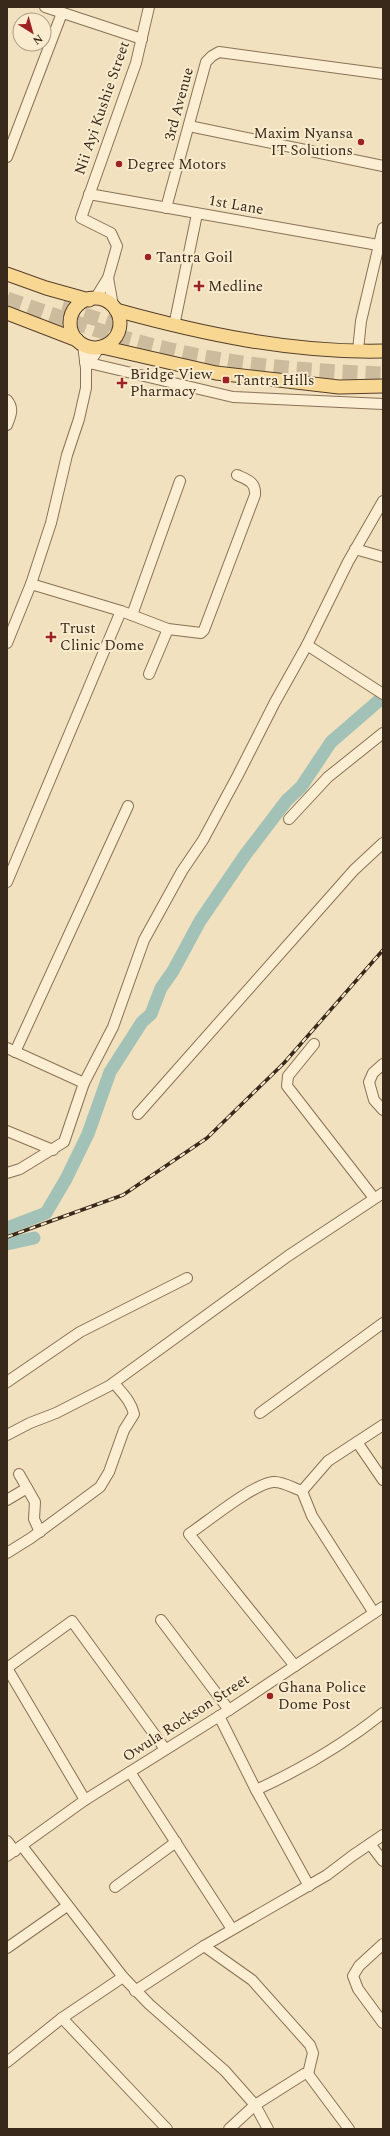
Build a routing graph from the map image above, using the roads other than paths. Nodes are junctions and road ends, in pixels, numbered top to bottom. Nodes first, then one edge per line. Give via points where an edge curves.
1 (45, 7) edge
2 (149, 7) edge
3 (62, 13) junction
4 (142, 39) junction
5 (383, 74) edge
6 (190, 126) junction
7 (7, 157) edge
8 (383, 166) edge
9 (89, 194) junction
10 (166, 208) junction
11 (197, 214) junction
12 (383, 228) edge
13 (378, 245) junction
14 (7, 274) edge
15 (108, 278) junction
16 (92, 299) junction
17 (115, 308) junction
18 (7, 313) edge
19 (174, 326) junction
20 (80, 342) junction
21 (100, 348) junction
22 (358, 350) junction
23 (383, 351) edge
24 (87, 364) junction
25 (383, 386) edge
26 (7, 400) edge
27 (383, 404) edge
28 (7, 425) edge
29 (237, 474) dead end
30 (180, 481) dead end
31 (383, 501) edge
32 (356, 549) junction
33 (383, 557) edge
34 (31, 584) junction
35 (121, 611) junction
36 (132, 616) junction
37 (168, 628) junction
38 (7, 643) edge
39 (307, 645) junction
40 (148, 674) dead end
41 (382, 694) edge
42 (383, 733) edge
43 (128, 806) dead end
44 (290, 820) dead end
45 (383, 843) edge
46 (7, 882) edge
47 (314, 1044) dead end
48 (11, 1050) edge
49 (383, 1064) edge
50 (84, 1083) junction
51 (383, 1110) edge
52 (138, 1114) dead end
53 (7, 1132) edge
54 (53, 1150) junction
55 (7, 1173) edge
56 (379, 1195) edge
57 (187, 1278) dead end
58 (383, 1323) edge
59 (7, 1382) edge
60 (114, 1383) junction
61 (260, 1413) dead end
62 (383, 1425) edge
63 (7, 1436) edge
64 (357, 1442) junction
65 (19, 1474) dead end
66 (383, 1480) edge
67 (27, 1488) junction
68 (302, 1491) junction
69 (7, 1500) edge
70 (40, 1532) junction
71 (7, 1553) edge
72 (383, 1607) edge
73 (374, 1613) junction
74 (161, 1620) dead end
75 (295, 1666) junction
76 (7, 1668) edge
77 (229, 1710) junction
78 (383, 1713) edge
79 (219, 1716) junction
80 (165, 1749) junction
81 (130, 1772) junction
82 (256, 1790) junction
83 (85, 1800) junction
84 (383, 1835) edge
85 (7, 1841) edge
86 (176, 1842) junction
87 (370, 1844) junction
88 (14, 1851) edge
89 (383, 1861) edge
90 (309, 1886) junction
91 (115, 1887) dead end
92 (67, 1906) junction
93 (232, 1929) junction
94 (383, 1944) edge
95 (204, 1946) junction
96 (7, 1948) edge
97 (123, 1978) junction
98 (135, 1990) junction
99 (62, 2018) junction
100 (383, 2023) edge
101 (7, 2062) edge
102 (308, 2074) junction
103 (255, 2105) junction
104 (347, 2128) edge
105 (167, 2129) edge
106 (230, 2129) edge
107 (268, 2129) edge

1 - 3 street
2 - 4 street, Nii Ayi Kushie Street
3 - 4 street
3 - 7 street
4 - 9 street, Nii Ayi Kushie Street via 126,92
5 - 6 street, 3rd Avenue via 220,52 206,62
6 - 8 street
6 - 10 street, 3rd Avenue
9 - 10 street, 1st Lane
9 - 15 street, Nii Ayi Kushie Street via 81,218 105,229 114,236 117,246
10 - 11 street, 1st Lane
11 - 13 street, 1st Lane
11 - 19 street
12 - 13 street
13 - 22 street via 361,321
14 - 16 main road via 46,288
15 - 16 street
15 - 17 street
16 - 17 main road via 108,302
16 - 20 main road via 78,306 71,320 71,328
17 - 19 main road
17 - 21 main road via 120,322 119,332 114,340
18 - 20 main road
19 - 22 main road via 221,337 277,345
20 - 21 main road
20 - 24 street
21 - 24 street
21 - 25 main road via 216,373 339,387
22 - 23 main road
24 - 27 street via 233,397
24 - 34 street via 86,388 79,419
26 - 28 street via 12,413
29 - 37 street via 252,482 255,495 204,630 196,633
30 - 36 street
31 - 32 street
32 - 33 street
32 - 39 street
34 - 35 street
34 - 38 street
35 - 36 street
35 - 46 street
36 - 37 street
37 - 40 street
39 - 41 street
39 - 50 street via 203,840 182,871 144,940 113,1027
42 - 44 street via 328,777
43 - 48 street
45 - 52 street via 354,870
47 - 56 street via 288,1076 287,1086
48 - 50 street
49 - 51 street via 368,1082 374,1100
50 - 54 street via 64,1142
53 - 54 street
54 - 55 street via 20,1169
56 - 60 street via 288,1256
57 - 59 street via 80,1332
58 - 61 street
60 - 63 street
60 - 70 street via 127,1398 134,1414 124,1430 109,1472 100,1487
62 - 64 street
64 - 66 street
64 - 68 street via 328,1461
65 - 67 street
67 - 69 street
67 - 70 street via 35,1502 34,1519
68 - 73 street via 312,1516
68 - 75 street via 280,1483 268,1483 189,1534
70 - 71 street
72 - 73 street, Owula Rockson Street
73 - 75 street, Owula Rockson Street
74 - 77 street
75 - 77 street, Owula Rockson Street
76 - 80 street via 72,1621
76 - 83 street
77 - 79 street, Owula Rockson Street
78 - 82 street via 320,1759
79 - 80 street, Owula Rockson Street
79 - 82 street
80 - 81 street, Owula Rockson Street
81 - 83 street, Owula Rockson Street
81 - 86 street
82 - 90 street
83 - 88 street, Owula Rockson Street
84 - 87 street
85 - 88 street
86 - 91 street
86 - 93 street
87 - 89 street
87 - 90 street
88 - 92 street
90 - 93 street
92 - 96 street
92 - 97 street
93 - 95 street
94 - 100 street via 358,1966 353,1976 358,1989
95 - 98 street
95 - 102 street via 252,1980 310,2045 313,2053
97 - 98 street
97 - 99 street
98 - 103 street via 220,2066
99 - 101 street
99 - 105 street
102 - 103 street via 304,2074
102 - 104 street
103 - 106 street
103 - 107 street

